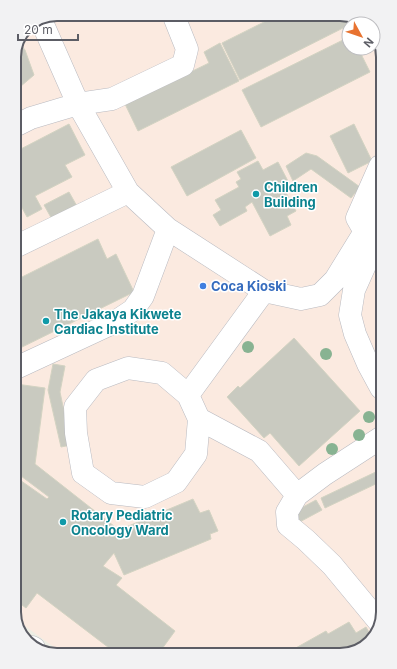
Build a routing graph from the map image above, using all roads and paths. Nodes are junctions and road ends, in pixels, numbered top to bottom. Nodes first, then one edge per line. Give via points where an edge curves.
1 (177, 21) edge
2 (43, 24) edge
3 (78, 104) junction
4 (21, 123) edge
5 (376, 175) edge
6 (128, 192) junction
7 (376, 214) edge
8 (168, 229) junction
9 (365, 232) junction
10 (21, 246) edge
11 (264, 291) junction
12 (21, 366) edge
13 (376, 379) edge
14 (188, 394) junction
15 (199, 420) junction
16 (376, 441) edge
17 (296, 495) junction
18 (376, 618) edge

1 - 3 lane via 187,49 183,66 112,99
2 - 3 lane
3 - 4 lane
3 - 6 lane
5 - 9 lane via 357,218
6 - 8 lane
6 - 10 lane
7 - 9 lane
8 - 11 lane
8 - 12 lane via 143,296 133,310 114,322
9 - 11 lane via 335,280 320,294 301,299
9 - 13 lane via 371,239 371,252 354,290 350,315 355,334
11 - 14 lane
14 - 15 lane
14 - 15 lane via 162,373 128,368 96,380 75,408 76,433 83,473 111,493 145,497 176,482 196,454
15 - 17 lane via 259,451
16 - 17 lane
17 - 18 lane via 287,512 288,526 332,565

